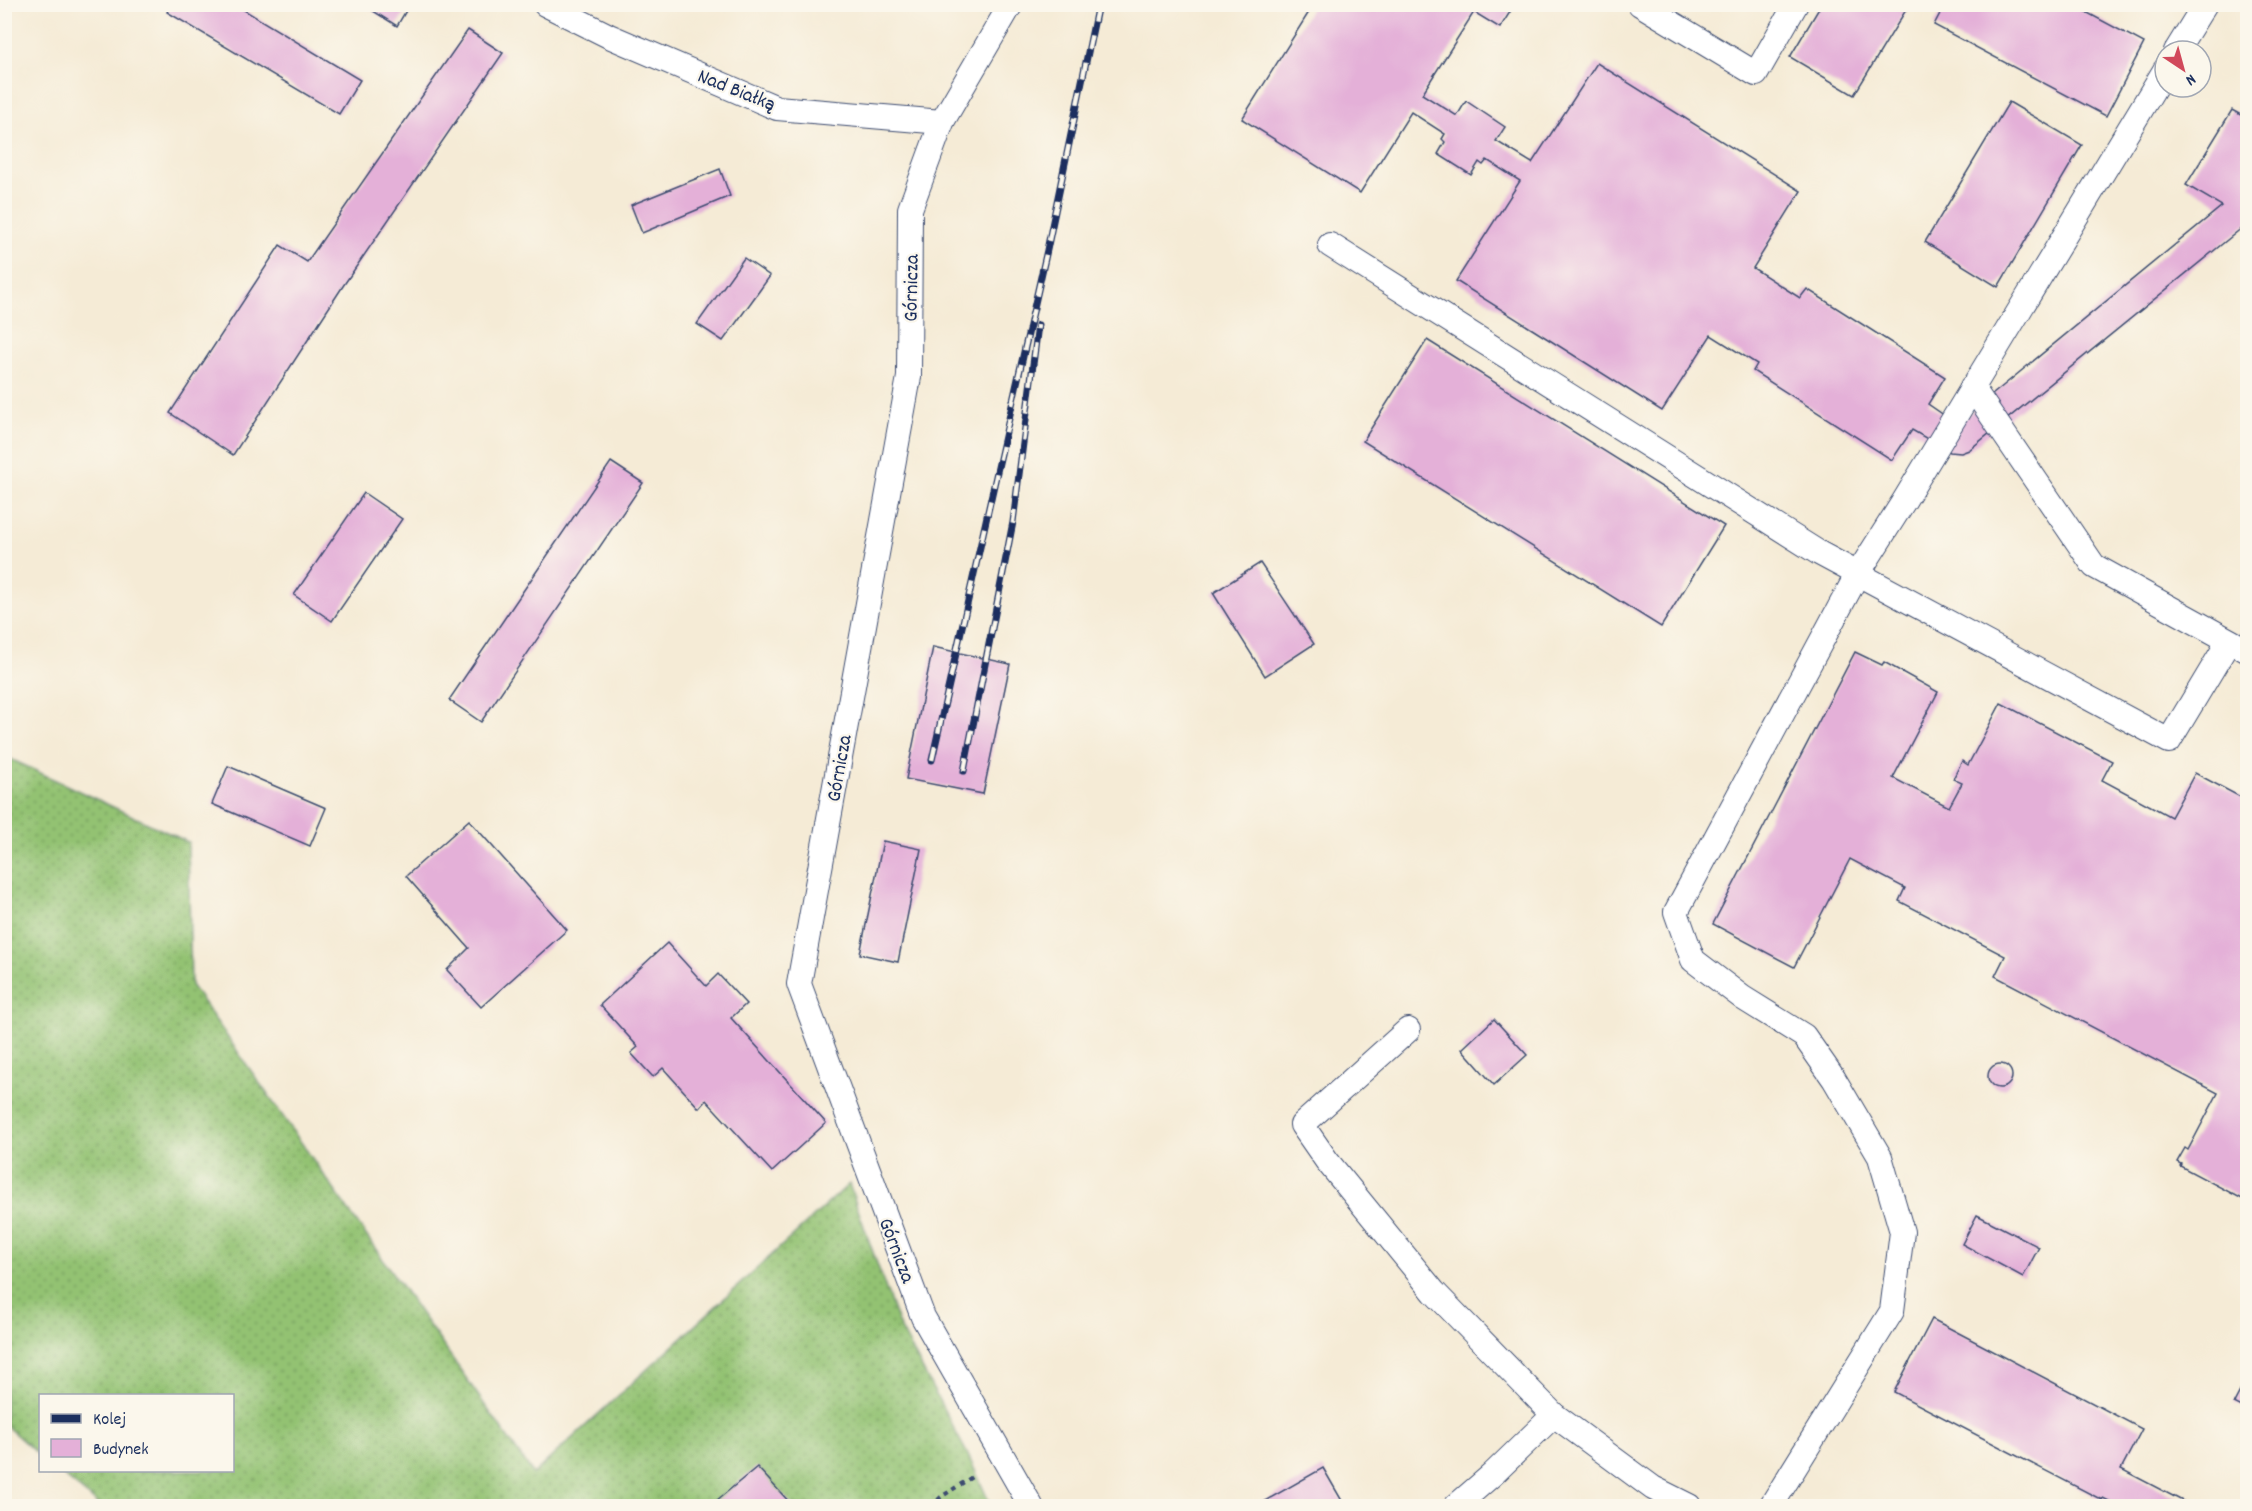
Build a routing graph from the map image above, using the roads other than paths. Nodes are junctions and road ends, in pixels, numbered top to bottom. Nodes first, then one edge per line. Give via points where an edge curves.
1 (545, 4) edge
2 (1011, 4) edge
3 (1640, 4) edge
4 (1796, 4) edge
5 (2205, 4) edge
6 (2183, 39) edge
7 (2153, 89) edge
8 (942, 122) junction
9 (1330, 245) dead end
10 (1972, 387) junction
11 (1857, 575) junction
12 (2238, 646) edge
13 (1408, 1030) dead end
14 (1554, 1415) junction
15 (1031, 1506) edge
16 (1455, 1506) edge
17 (1689, 1506) edge
18 (1771, 1506) edge

1 - 8 lane, Nad Białką via 609,36 777,108
2 - 8 lane, Górnicza
3 - 4 lane via 1756,74
5 - 6 lane
7 - 10 lane
8 - 15 lane, Górnicza via 910,209 909,377 799,984 923,1317
9 - 11 lane
10 - 11 lane
10 - 12 lane via 2094,566
11 - 12 lane via 2169,741
11 - 18 lane via 1677,912 1693,960 1743,998 1804,1036 1880,1157 1902,1232 1892,1311
13 - 14 lane via 1302,1125 1434,1292
14 - 16 lane
14 - 17 lane via 1653,1488

